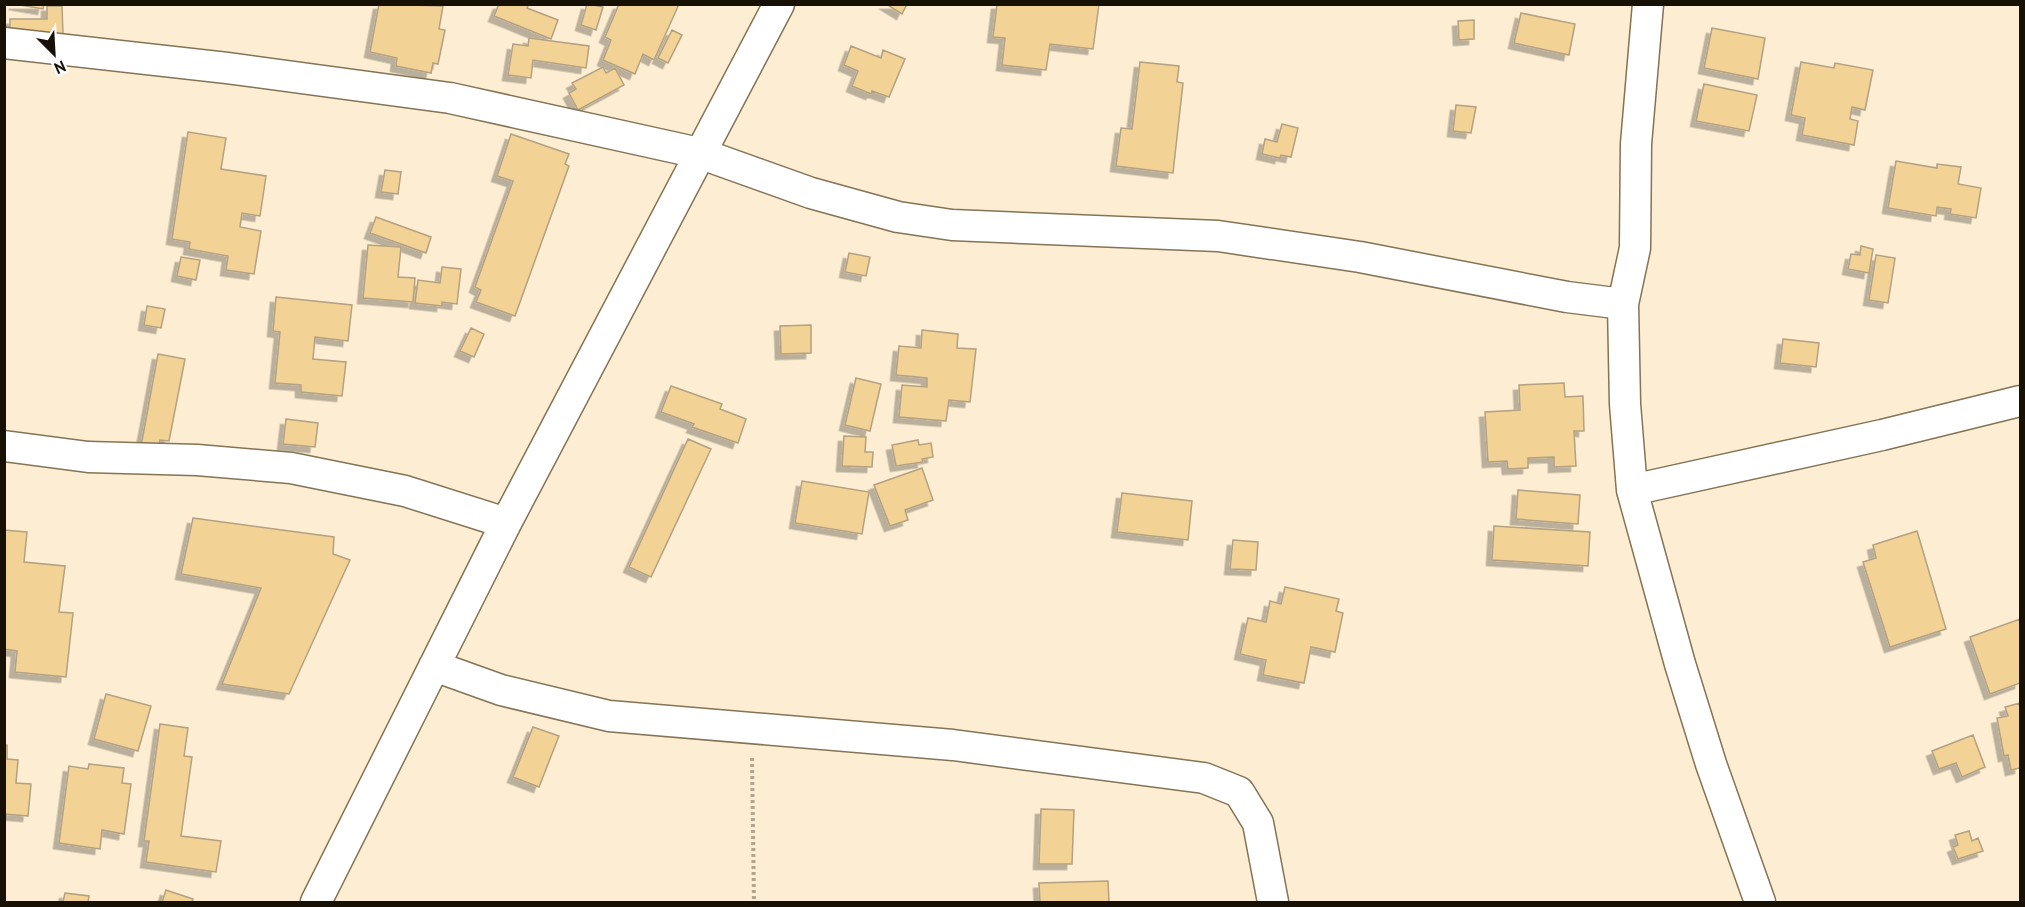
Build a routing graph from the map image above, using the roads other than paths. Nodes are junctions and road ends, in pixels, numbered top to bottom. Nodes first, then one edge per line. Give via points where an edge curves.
1 (779, 4) edge
2 (1648, 4) edge
3 (4, 43) edge
4 (699, 153) junction
5 (1623, 304) junction
6 (2020, 401) edge
7 (4, 446) edge
8 (1632, 490) junction
9 (506, 523) junction
10 (434, 666) junction
11 (316, 903) edge
12 (1273, 903) edge
13 (1760, 903) edge

1 - 4 street
2 - 5 street via 1636,144 1635,248
3 - 4 street via 450,98
4 - 5 street via 811,193 898,217 952,225 1218,236 1360,256 1567,297
4 - 9 street
5 - 8 street
6 - 8 street
7 - 9 street via 88,457 291,468 405,491
8 - 13 street via 1687,687
9 - 10 street
10 - 11 street
10 - 12 street via 501,690 609,716 952,745 1203,778 1239,792 1258,823

